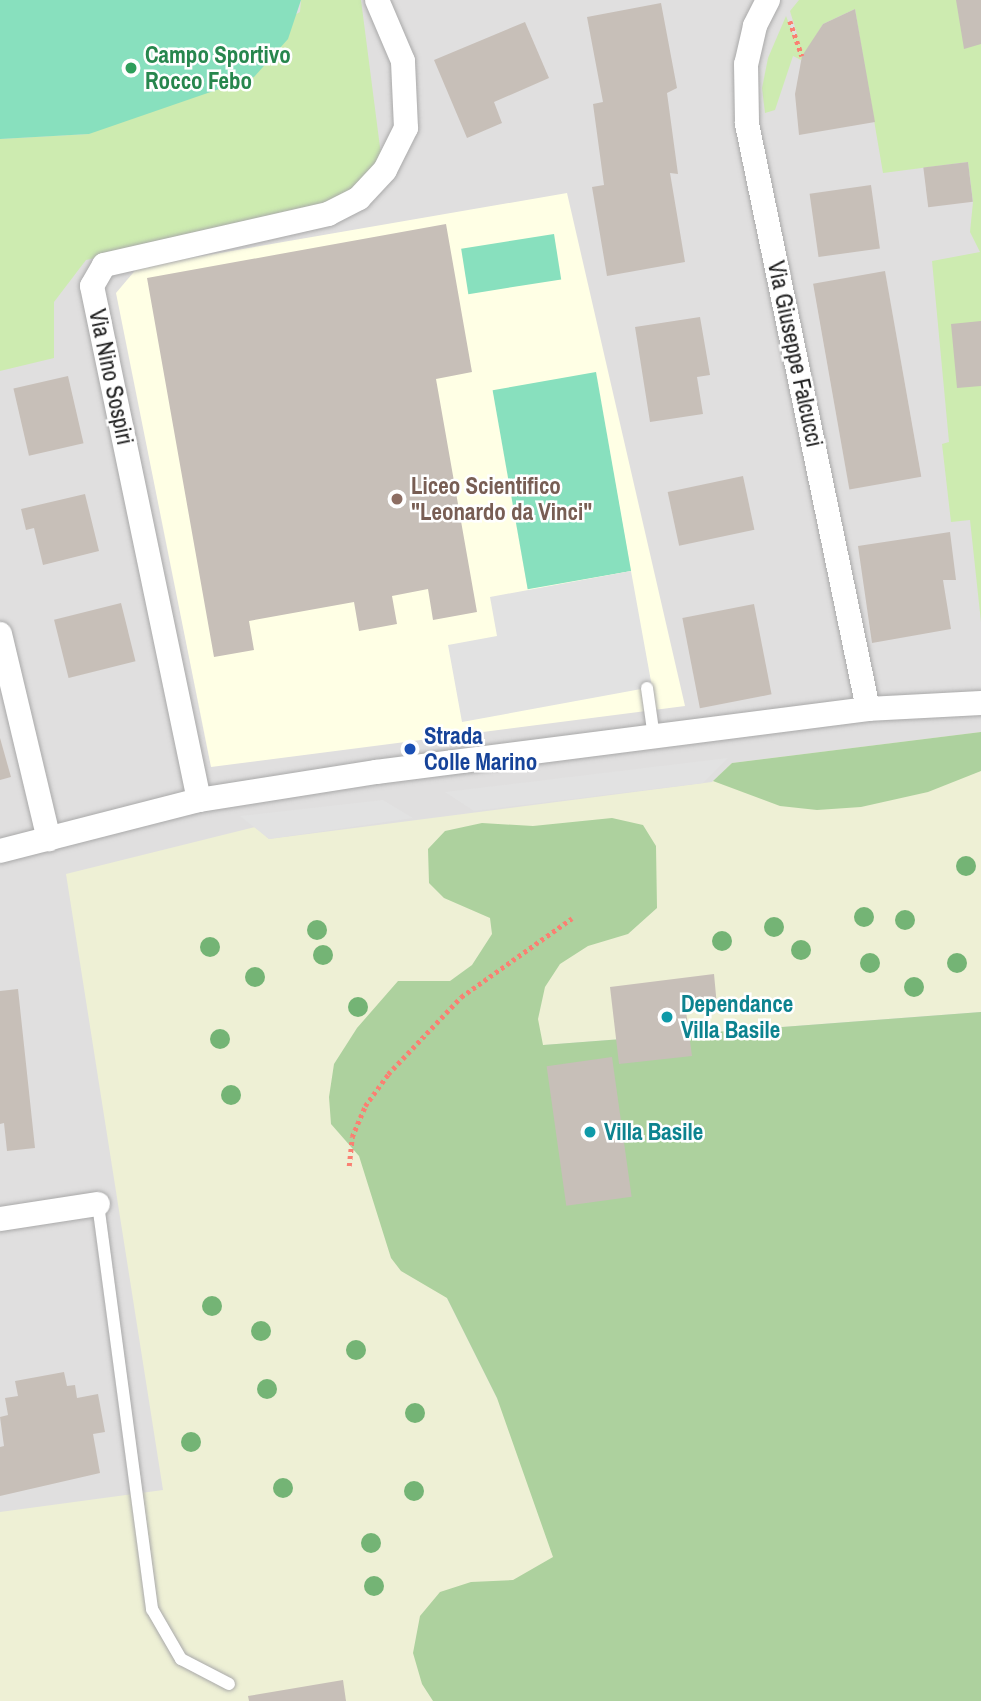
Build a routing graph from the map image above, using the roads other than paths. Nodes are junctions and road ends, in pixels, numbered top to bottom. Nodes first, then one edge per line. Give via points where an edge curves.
1 (377, 0) edge
2 (777, 6) edge
3 (0, 634) edge
4 (647, 688) dead end
5 (981, 703) edge
6 (868, 709) junction
7 (654, 737) junction
8 (198, 800) junction
9 (49, 839) junction
10 (0, 852) edge
11 (97, 1204) joint
12 (0, 1219) edge
13 (229, 1684) dead end

1 - 8 street, Via Nino Sospiri via 403,61 406,128 385,170 359,198 328,214 104,265 92,286
2 - 6 street, Via Giuseppe Falcucci via 755,26 746,64 747,124
3 - 9 street
4 - 7 lane
5 - 6 street
6 - 7 street
7 - 8 street
8 - 9 street
9 - 10 street
11 - 12 street
11 - 13 lane via 152,1609 181,1659

